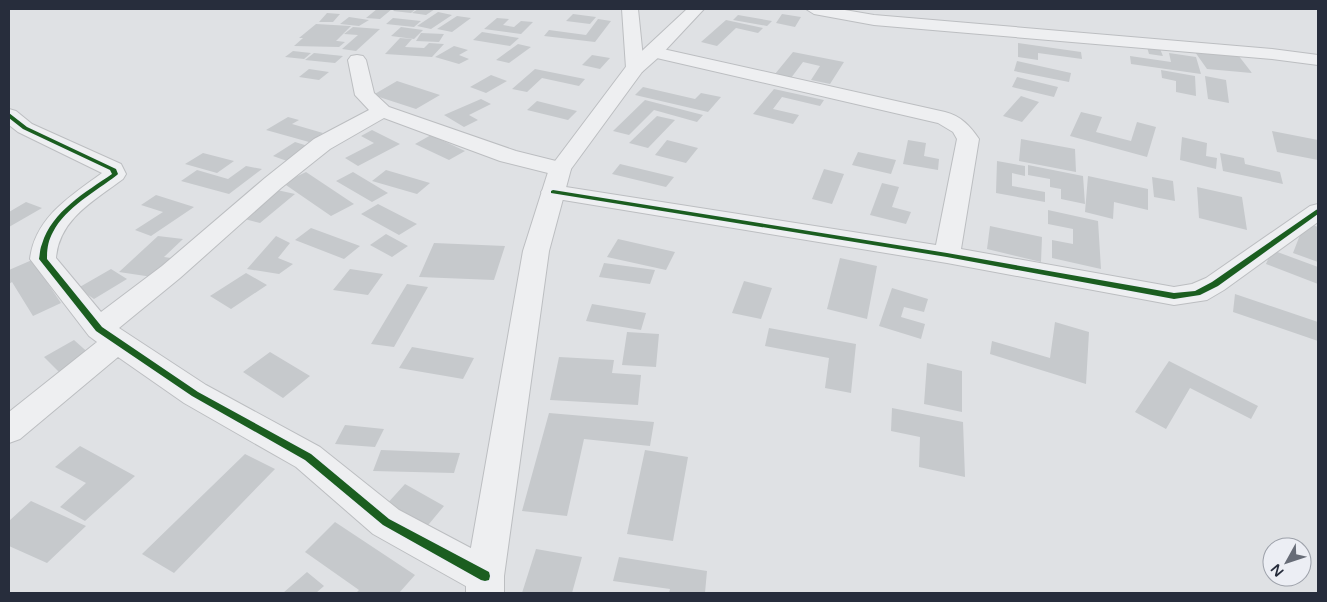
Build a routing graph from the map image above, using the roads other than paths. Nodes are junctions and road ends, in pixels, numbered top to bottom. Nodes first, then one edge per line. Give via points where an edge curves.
1 (630, 9) edge
2 (696, 9) edge
3 (814, 9) edge
4 (357, 60) dead end
5 (644, 60) junction
6 (1318, 60) edge
7 (382, 111) junction
8 (9, 115) edge
9 (557, 180) junction
10 (1318, 211) edge
11 (947, 255) junction
12 (108, 335) junction
13 (9, 430) edge
14 (485, 585) edge

1 - 5 street
2 - 5 street
3 - 6 street via 874,20
4 - 7 street via 365,95
5 - 9 street
5 - 11 street via 944,118 960,128 968,139
7 - 9 street via 508,156
7 - 12 street via 322,144 273,184 171,272
8 - 12 street via 25,128 113,169 115,174 62,216 48,233 42,247 43,259
9 - 11 street
9 - 14 street via 536,251
10 - 11 street via 1197,294 1174,296
12 - 13 street
12 - 14 street via 195,394 308,457 386,522

